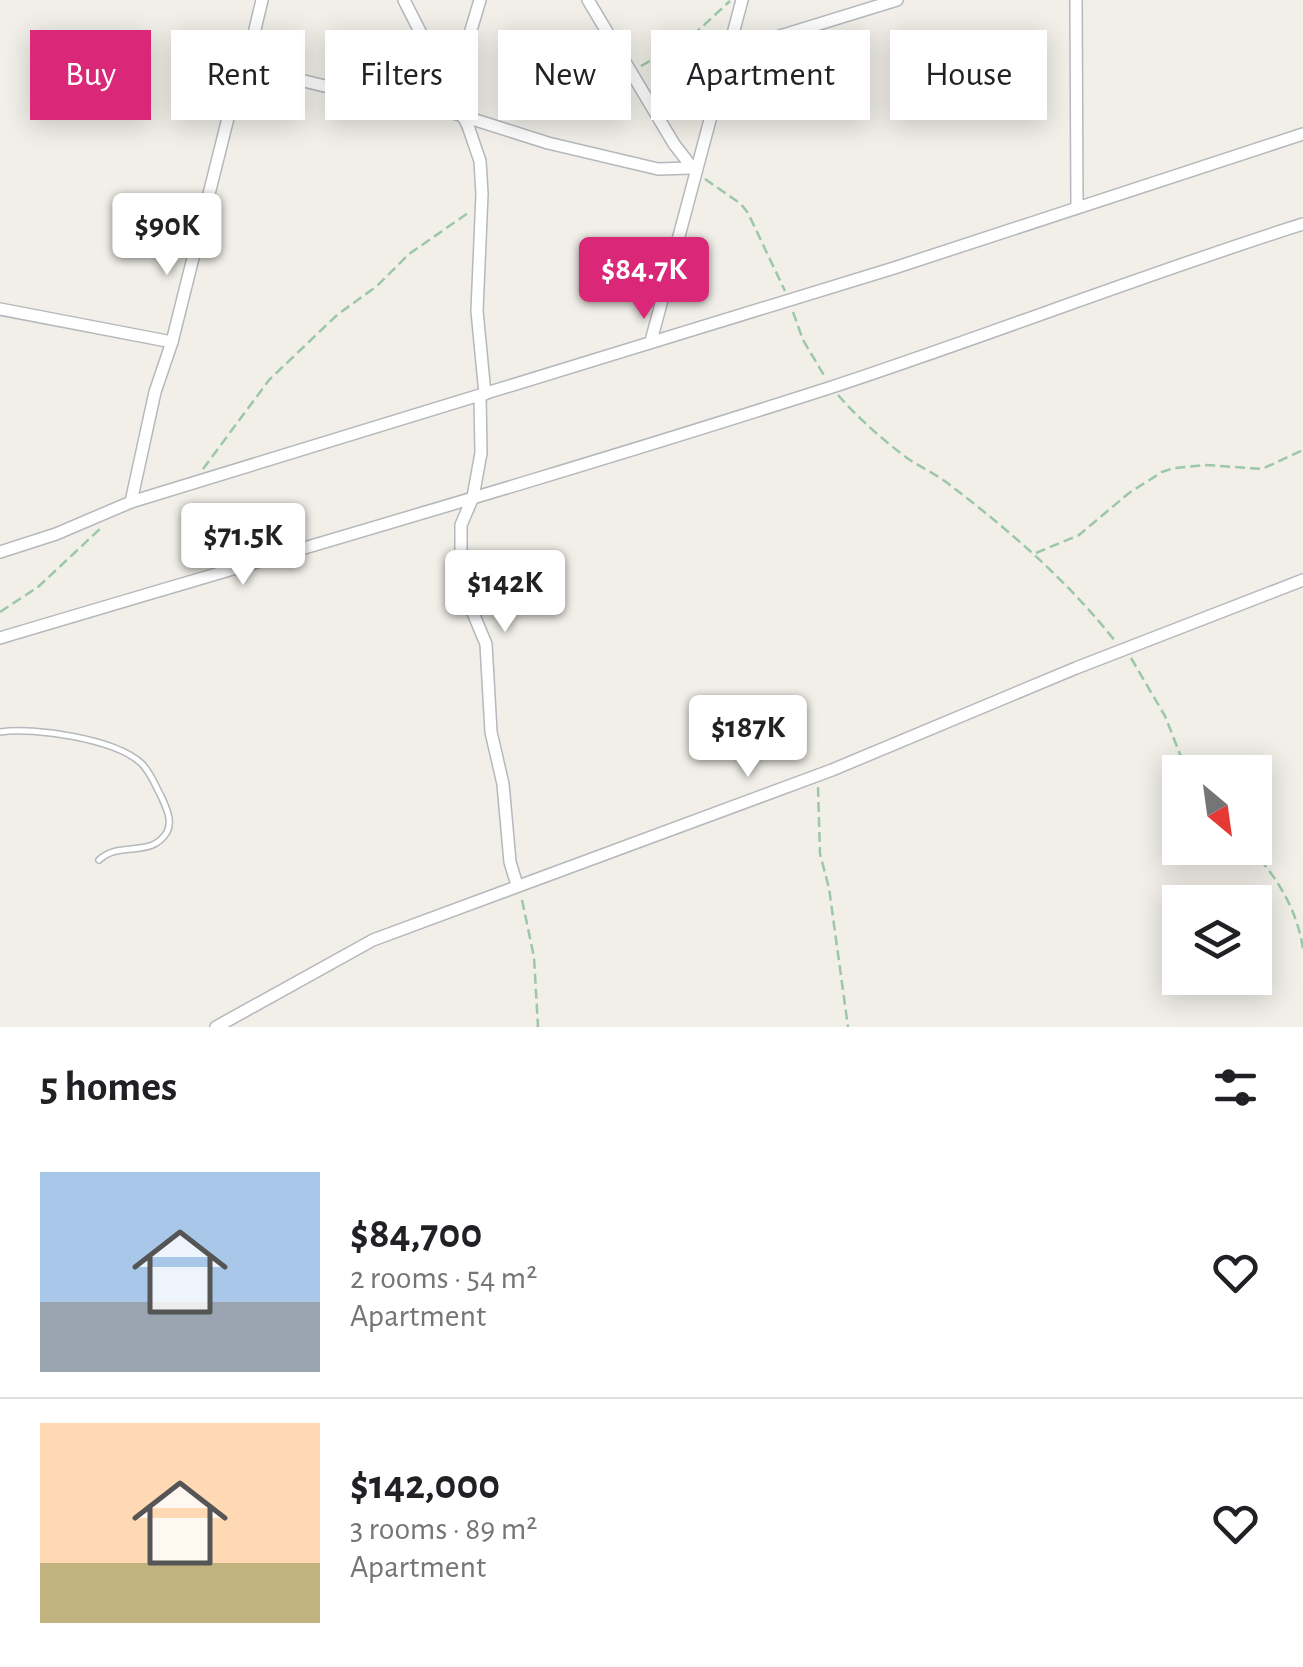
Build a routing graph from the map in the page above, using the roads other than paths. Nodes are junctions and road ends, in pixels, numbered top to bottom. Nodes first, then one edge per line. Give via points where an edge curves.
1 (262, 0) edge
2 (404, 0) edge
3 (480, 0) edge
4 (588, 0) edge
5 (742, 0) edge
6 (897, 0) edge
7 (1076, 0) edge
8 (255, 30) edge
9 (419, 30) edge
10 (471, 30) edge
11 (734, 30) edge
12 (800, 30) edge
13 (228, 120) edge
14 (465, 120) edge
15 (476, 120) edge
16 (708, 120) edge
17 (1303, 134) edge
18 (694, 170) junction
19 (1077, 206) junction
20 (1303, 224) edge
21 (0, 309) edge
22 (651, 341) junction
23 (172, 342) junction
24 (482, 395) junction
25 (472, 497) junction
26 (130, 502) junction
27 (0, 552) edge
28 (1303, 580) edge
29 (0, 638) edge
30 (0, 732) edge
31 (99, 860) dead end
32 (517, 886) junction
33 (216, 1027) edge

1 - 8 street
2 - 9 street
3 - 10 street
4 - 18 street
5 - 11 street
6 - 12 street
7 - 19 street
13 - 23 street
14 - 24 street via 480,161
15 - 18 street via 658,168
16 - 18 street
17 - 19 street
18 - 22 street
19 - 22 street
20 - 25 street via 831,387
21 - 23 street
22 - 24 street
23 - 26 street
24 - 25 street
24 - 26 street
25 - 29 street
25 - 32 street via 461,526 464,581 486,644 491,732
26 - 27 street
28 - 32 street via 815,776
30 - 31 lane via 76,737 128,754 148,771 170,820 167,832 149,846 114,849
32 - 33 street via 373,940

